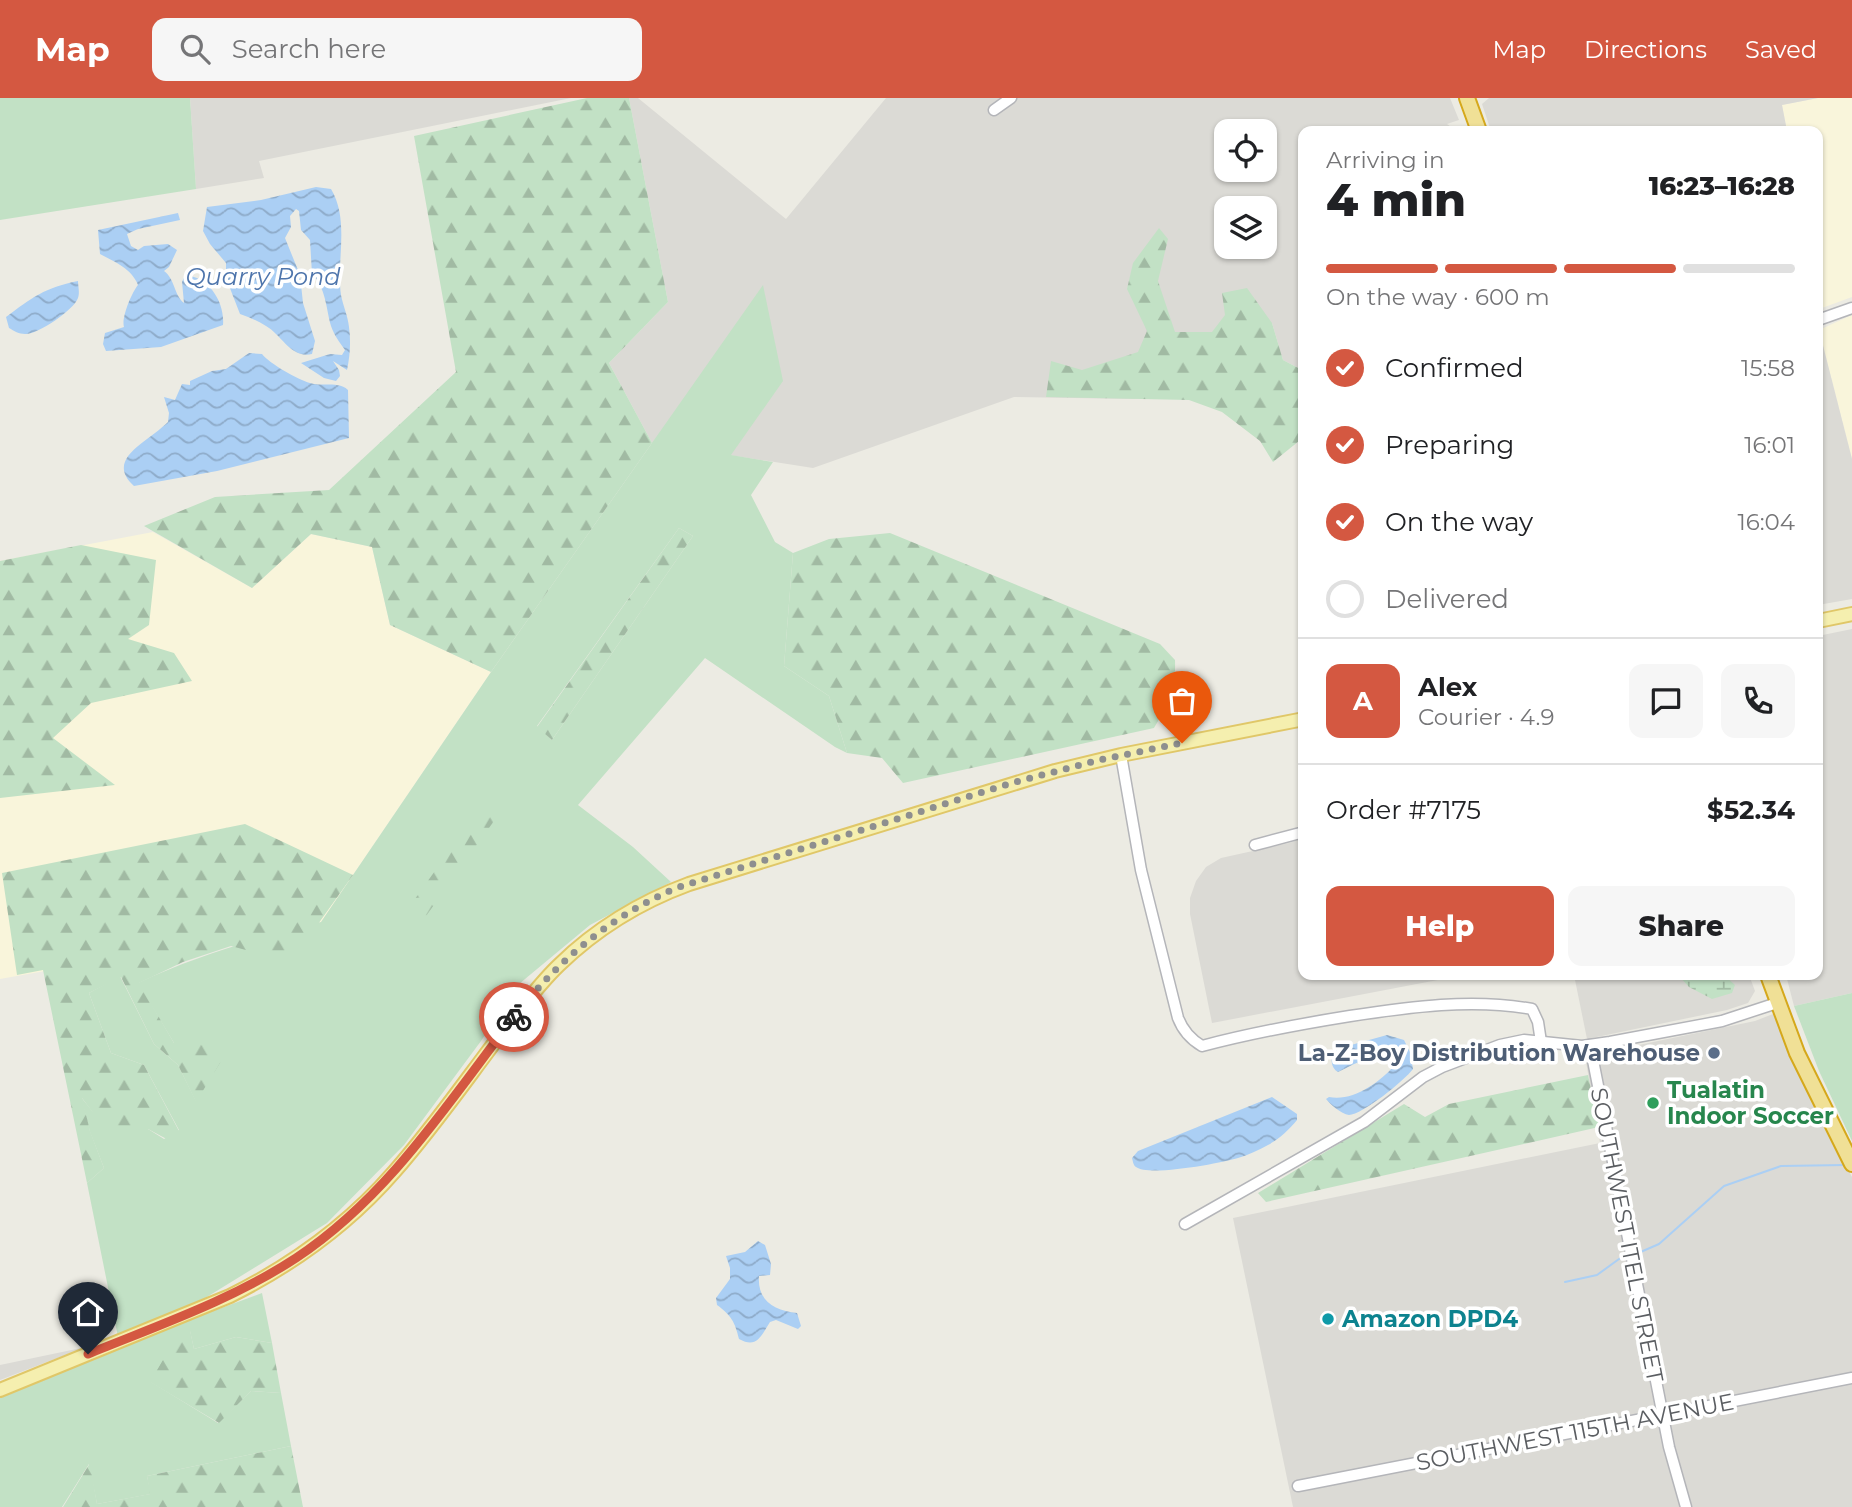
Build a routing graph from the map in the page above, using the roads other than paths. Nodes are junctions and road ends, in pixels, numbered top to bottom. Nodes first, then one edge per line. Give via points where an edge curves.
1 (1011, 98) edge
2 (1467, 98) edge
3 (994, 110) dead end
4 (1477, 126) edge
5 (1852, 308) edge
6 (1823, 318) edge
7 (1852, 614) edge
8 (1823, 620) edge
9 (1298, 720) edge
10 (1121, 755) junction
11 (1298, 834) edge
12 (1255, 845) dead end
13 (1770, 980) edge
14 (1777, 1003) junction
15 (1541, 1042) junction
16 (1590, 1045) junction
17 (1852, 1164) edge
18 (1185, 1224) dead end
19 (1852, 1378) edge
20 (0, 1390) edge
21 (1663, 1416) junction
22 (1298, 1486) dead end
23 (1686, 1507) edge

1 - 3 street
2 - 4 highway
5 - 6 street
7 - 8 main road
9 - 10 main road
10 - 15 street via 1144,883 1178,1018 1196,1043 1202,1046 1271,1029 1382,1011 1462,1003 1532,1009
10 - 20 main road via 1012,783 713,876 631,911 590,937 549,975 394,1172 319,1242 230,1296
11 - 12 street
13 - 14 highway
14 - 16 street via 1722,1021
14 - 17 highway
15 - 16 street
15 - 18 street via 1500,1045 1423,1077 1364,1122
16 - 21 street, SOUTHWEST ITEL STREET
19 - 21 street, SOUTHWEST 115TH AVENUE
21 - 22 street, SOUTHWEST 115TH AVENUE
21 - 23 street, SOUTHWEST ITEL STREET

